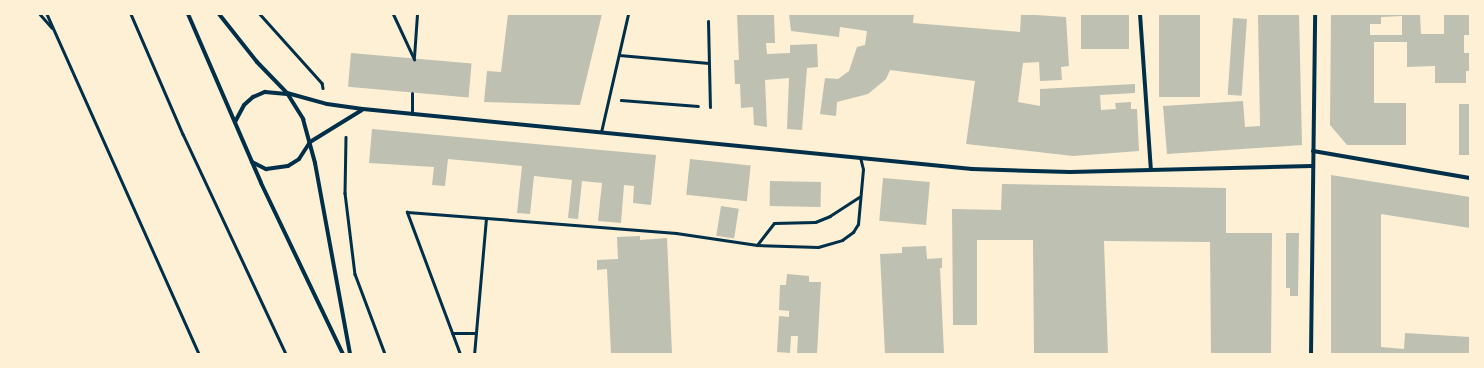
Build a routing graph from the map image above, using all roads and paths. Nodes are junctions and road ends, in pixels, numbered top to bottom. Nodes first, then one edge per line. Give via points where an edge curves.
1 (40, 14) edge
2 (47, 14) edge
3 (130, 14) edge
4 (188, 14) edge
5 (219, 14) edge
6 (260, 14) edge
7 (392, 14) edge
8 (417, 14) edge
9 (628, 14) edge
10 (1140, 14) edge
11 (1315, 14) edge
12 (708, 21) dead end
13 (54, 31) junction
14 (618, 55) junction
15 (709, 63) junction
16 (288, 93) junction
17 (412, 93) dead end
18 (609, 99) junction
19 (327, 104) junction
20 (710, 107) joint
21 (363, 109) junction
22 (412, 114) junction
23 (235, 122) junction
24 (340, 122) junction
25 (601, 132) junction
26 (310, 142) junction
27 (1313, 151) junction
28 (860, 158) junction
29 (252, 162) junction
30 (1312, 166) junction
31 (1151, 170) junction
32 (1470, 178) edge
33 (859, 198) junction
34 (486, 218) junction
35 (757, 245) junction
36 (452, 333) junction
37 (476, 333) junction
38 (199, 354) edge
39 (286, 354) edge
40 (343, 354) edge
41 (350, 354) edge
42 (385, 354) edge
43 (460, 354) edge
44 (474, 354) edge
45 (1311, 354) edge

1 - 13 path
2 - 13 path
3 - 39 path
4 - 23 street
5 - 16 street via 257,62
6 - 19 path via 322,83
7 - 8 lane via 414,59
9 - 14 lane
10 - 31 street
11 - 27 street
12 - 15 lane
13 - 38 path
14 - 15 lane
14 - 18 lane
15 - 20 lane
16 - 19 street
16 - 23 street via 265,92 253,97 244,105
16 - 26 street via 303,119
17 - 22 lane
18 - 20 path
18 - 25 lane
19 - 21 street
21 - 22 street
21 - 24 street
22 - 25 street
23 - 29 street
24 - 26 street
24 - 42 path via 346,135 345,193 355,274
25 - 28 street
26 - 29 street via 299,159 288,166 266,169
26 - 41 street
27 - 30 street
27 - 32 street
28 - 31 street via 1021,171
28 - 33 lane via 863,169
29 - 40 street
30 - 31 street
30 - 45 street
33 - 35 lane via 815,222 774,222
33 - 35 lane via 858,224 853,232 842,240 818,247
34 - 35 lane via 676,233
34 - 36 lane via 407,212
34 - 37 lane
36 - 37 lane
36 - 43 lane
37 - 44 lane

